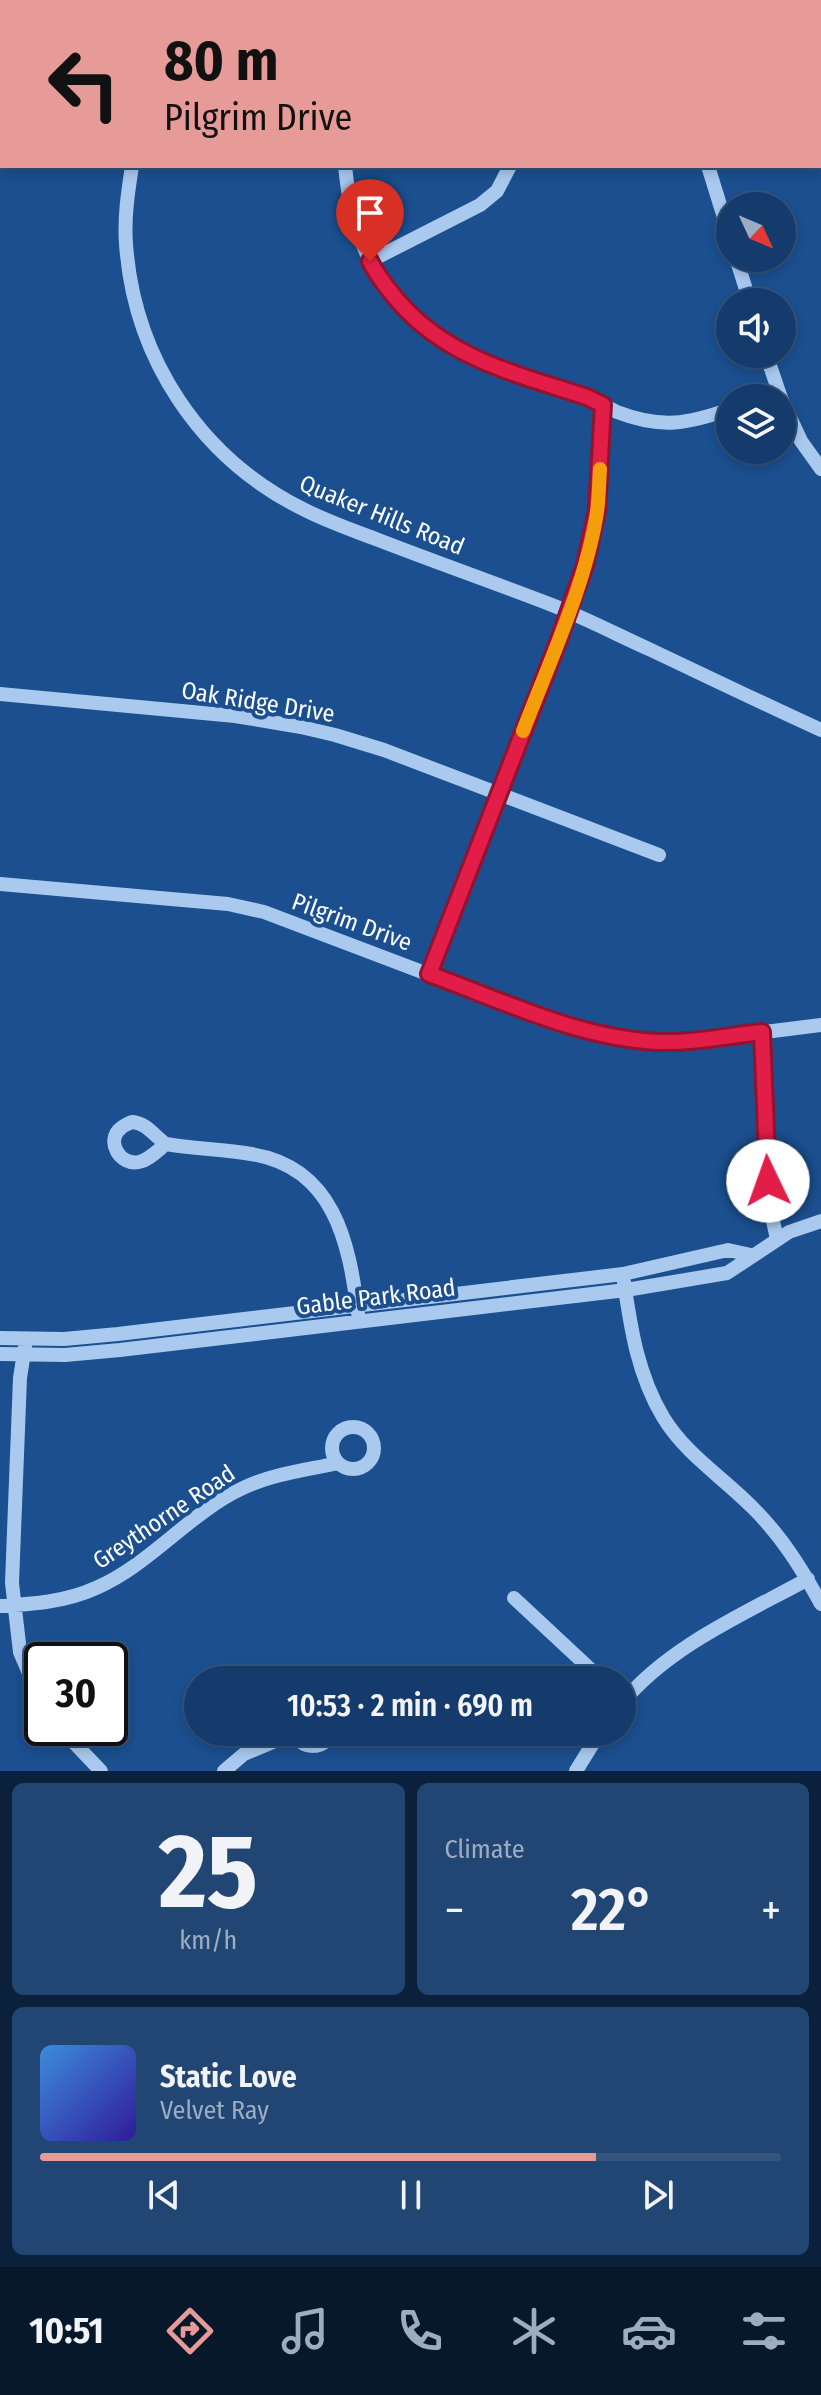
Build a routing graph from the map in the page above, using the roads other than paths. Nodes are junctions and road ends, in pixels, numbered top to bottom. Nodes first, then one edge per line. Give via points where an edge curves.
1 (132, 168) edge
2 (345, 168) edge
3 (509, 168) edge
4 (709, 168) edge
5 (716, 192) edge
6 (370, 261) junction
7 (603, 405) junction
8 (716, 414) edge
9 (796, 432) edge
10 (821, 469) edge
11 (568, 612) junction
12 (0, 694) edge
13 (821, 730) edge
14 (499, 794) junction
15 (659, 855) dead end
16 (0, 884) edge
17 (429, 974) junction
18 (821, 1025) edge
19 (762, 1032) junction
20 (166, 1144) dead end
21 (821, 1221) edge
22 (777, 1239) junction
23 (751, 1255) junction
24 (623, 1274) junction
25 (626, 1290) junction
26 (357, 1305) junction
27 (358, 1321) junction
28 (0, 1338) edge
29 (25, 1338) junction
30 (0, 1354) edge
31 (25, 1355) junction
32 (338, 1463) dead end
33 (808, 1579) junction
34 (514, 1598) dead end
35 (821, 1604) edge
36 (7, 1605) edge
37 (24, 1661) edge
38 (587, 1666) edge
39 (636, 1688) edge
40 (77, 1746) edge
41 (262, 1746) edge
42 (591, 1746) edge
43 (101, 1771) edge
44 (224, 1771) edge
45 (576, 1771) edge

1 - 11 street, Quaker Hills Road via 126,244 141,326 156,365 207,437 255,480 302,509
2 - 6 street via 353,217
3 - 6 street via 497,191 480,205
4 - 5 street
6 - 7 street via 384,285 439,339 479,360
7 - 8 street via 639,419 677,423
7 - 11 street via 597,511
9 - 10 street
11 - 13 street, Quaker Hills Road
11 - 14 street
12 - 14 street, Oak Ridge Drive via 301,727 384,750
14 - 15 street, Oak Ridge Drive
14 - 17 street
16 - 17 street, Pilgrim Drive via 228,904 264,912
17 - 19 street, Pilgrim Drive via 602,1036 693,1041
18 - 19 street, Pilgrim Drive
19 - 22 street via 769,1203
20 - 26 street via 271,1158 309,1181 339,1220
21 - 22 street, Gable Park Road
22 - 23 street, Gable Park Road
23 - 24 street, Gable Park Road via 728,1250
23 - 25 street, Gable Park Road via 727,1273
24 - 25 street
24 - 26 street, Gable Park Road
25 - 27 street, Gable Park Road
25 - 33 street via 639,1363 664,1419 698,1459 778,1534
26 - 27 street
26 - 29 street, Gable Park Road via 118,1334
27 - 31 street, Gable Park Road via 120,1350
28 - 29 street, Gable Park Road
29 - 31 street
30 - 31 street, Gable Park Road
31 - 36 street
32 - 36 street, Greythorne Road via 243,1488 98,1587 49,1602
33 - 35 street
33 - 39 street via 682,1651
34 - 38 street
36 - 37 street
40 - 43 street
41 - 44 street
42 - 45 street

